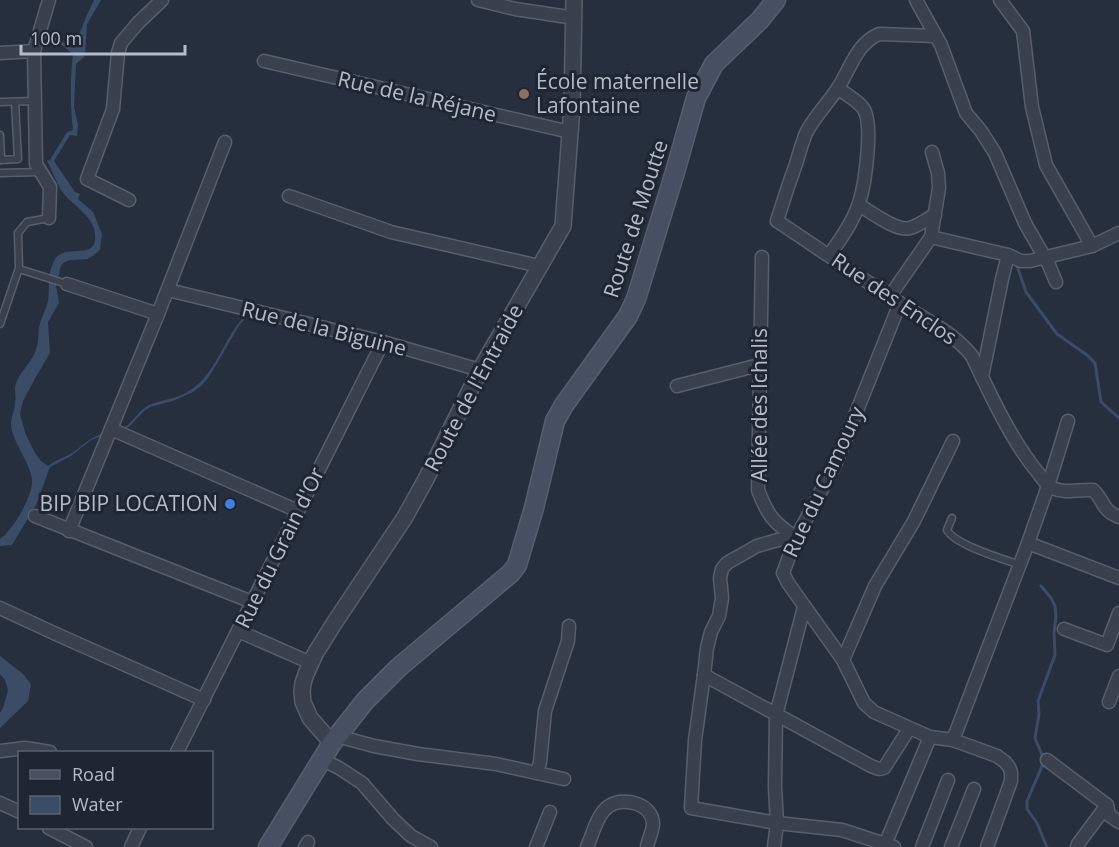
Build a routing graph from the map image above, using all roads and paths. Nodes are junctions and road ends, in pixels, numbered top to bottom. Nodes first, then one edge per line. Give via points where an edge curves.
1 (49, 0) edge
2 (162, 0) edge
3 (478, 0) edge
4 (574, 0) edge
5 (777, 0) edge
6 (916, 0) edge
7 (1000, 0) edge
8 (575, 18) junction
9 (936, 36) junction
10 (34, 51) junction
11 (0, 53) edge
12 (264, 61) dead end
13 (838, 88) junction
14 (35, 101) junction
15 (0, 102) edge
16 (15, 102) junction
17 (570, 132) junction
18 (0, 135) edge
19 (225, 142) dead end
20 (932, 152) dead end
21 (1, 160) edge
22 (41, 172) junction
23 (0, 173) edge
24 (289, 196) dead end
25 (129, 200) dead end
26 (859, 205) junction
27 (935, 215) junction
28 (49, 218) joint
29 (1119, 233) edge
30 (931, 237) junction
31 (1092, 246) junction
32 (829, 255) junction
33 (1008, 255) junction
34 (762, 257) dead end
35 (1044, 257) junction
36 (539, 266) junction
37 (19, 269) junction
38 (1056, 282) dead end
39 (67, 284) joint
40 (168, 290) junction
41 (895, 299) junction
42 (158, 314) junction
43 (0, 324) edge
44 (383, 342) junction
45 (759, 365) junction
46 (480, 370) junction
47 (982, 377) junction
48 (677, 386) dead end
49 (1068, 421) dead end
50 (111, 429) junction
51 (953, 441) dead end
52 (1048, 486) junction
53 (298, 511) junction
54 (35, 516) dead end
55 (1119, 517) edge
56 (952, 518) dead end
57 (69, 531) junction
58 (796, 538) junction
59 (1028, 543) junction
60 (1020, 565) junction
61 (1119, 578) edge
62 (252, 602) junction
63 (804, 607) junction
64 (0, 608) edge
65 (1119, 613) edge
66 (569, 626) dead end
67 (1064, 628) dead end
68 (238, 632) junction
69 (843, 660) junction
70 (311, 663) junction
71 (704, 675) junction
72 (1119, 675) edge
73 (204, 700) junction
74 (1109, 702) dead end
75 (776, 714) junction
76 (908, 728) junction
77 (930, 737) junction
78 (334, 740) junction
79 (953, 740) junction
80 (0, 751) edge
81 (47, 751) edge
82 (178, 751) edge
83 (321, 759) junction
84 (1047, 760) dead end
85 (537, 773) junction
86 (564, 779) dead end
87 (948, 780) dead end
88 (974, 789) dead end
89 (0, 803) edge
90 (18, 811) edge
91 (550, 812) dead end
92 (1112, 814) edge
93 (777, 823) junction
94 (51, 829) edge
95 (139, 829) edge
96 (269, 846) edge
97 (888, 846) edge
98 (86, 847) edge
99 (130, 847) edge
100 (431, 847) edge
101 (536, 847) edge
102 (587, 847) edge
103 (646, 847) edge
104 (774, 847) edge
105 (922, 847) edge
106 (951, 847) edge
107 (987, 847) edge
108 (1077, 847) edge

1 - 10 street
2 - 25 street via 121,43 112,109 87,179
3 - 8 street
4 - 8 street, Route de l'Entraide
5 - 78 main road, Route de Moutte via 714,64 696,98 636,299 555,421 517,565 398,668
6 - 9 street
7 - 31 street via 1023,31 1032,107 1046,165
8 - 17 street, Route de l'Entraide
9 - 13 street via 873,36 862,45
9 - 35 street via 966,113 995,153
10 - 11 street
10 - 14 street
12 - 17 street, Rue de la Réjane
13 - 26 street via 862,108 869,127
13 - 32 street, Rue des Enclos via 806,134 777,221
14 - 16 lane
14 - 22 street via 36,164
15 - 16 lane
16 - 21 lane via 18,159
17 - 36 street, Route de l'Entraide via 563,226
18 - 21 lane
19 - 40 street
20 - 27 street via 939,188
22 - 23 lane
22 - 28 street via 50,187
24 - 36 street via 391,232
26 - 27 street via 903,229
26 - 32 street
27 - 30 street
28 - 37 lane via 27,222 18,233
29 - 31 street
30 - 33 street
30 - 41 street, Rue du Camoury
31 - 35 street
32 - 41 street, Rue des Enclos
33 - 35 street via 1021,261
33 - 47 street
34 - 45 street, Allée des Ichalis
35 - 38 street
36 - 46 street, Route de l'Entraide
37 - 39 lane
37 - 43 lane
39 - 42 street
40 - 42 street
40 - 44 street, Rue de la Biguine
41 - 47 street, Rue des Enclos via 963,344
41 - 58 street, Rue du Camoury via 836,463
42 - 50 street
44 - 46 street, Rue de la Biguine
44 - 53 street, Rue du Grain d'Or
45 - 48 street
45 - 58 street, Allée des Ichalis via 758,490 771,518
46 - 70 street, Route de l'Entraide via 405,517
47 - 52 street, Rue des Enclos via 1017,444
49 - 52 street
50 - 53 street
50 - 57 street
51 - 69 street via 914,521 875,586
52 - 55 street via 1061,492 1093,490 1105,508
52 - 59 street
53 - 62 street, Rue du Grain d'Or
54 - 57 street
56 - 60 lane via 950,535 970,547
57 - 62 street
58 - 63 street, Rue du Camoury via 783,573
58 - 71 street via 757,546 722,569 719,616 711,632
59 - 60 street
59 - 61 street
60 - 79 street
62 - 68 street, Rue du Grain d'Or
63 - 69 street, Rue du Camoury
63 - 75 street
64 - 73 street
65 - 67 street via 1107,645
66 - 85 street via 568,641 545,711
68 - 70 street
68 - 73 street, Rue du Grain d'Or
69 - 76 street, Rue du Camoury via 864,703
70 - 78 street, Route de l'Entraide via 303,682 303,702 315,726
71 - 75 street
71 - 93 street via 691,808
72 - 74 street
73 - 82 street, Rue du Grain d'Or
75 - 76 street via 879,769 884,768
75 - 93 street
76 - 77 street, Rue du Camoury
77 - 79 street, Rue du Camoury
77 - 97 street
78 - 83 main road, Route de Moutte
78 - 85 street
79 - 107 street, Rue du Camoury via 997,756 1011,772
80 - 81 street
83 - 96 main road, Route de Moutte
83 - 100 street via 362,783 411,836
84 - 92 street
85 - 86 street
87 - 105 street
88 - 106 street
89 - 90 street
91 - 101 street
92 - 108 street
93 - 97 street via 842,830
93 - 104 street
94 - 98 street
95 - 99 street
102 - 103 street via 602,814 610,806 632,801 650,814 653,825

